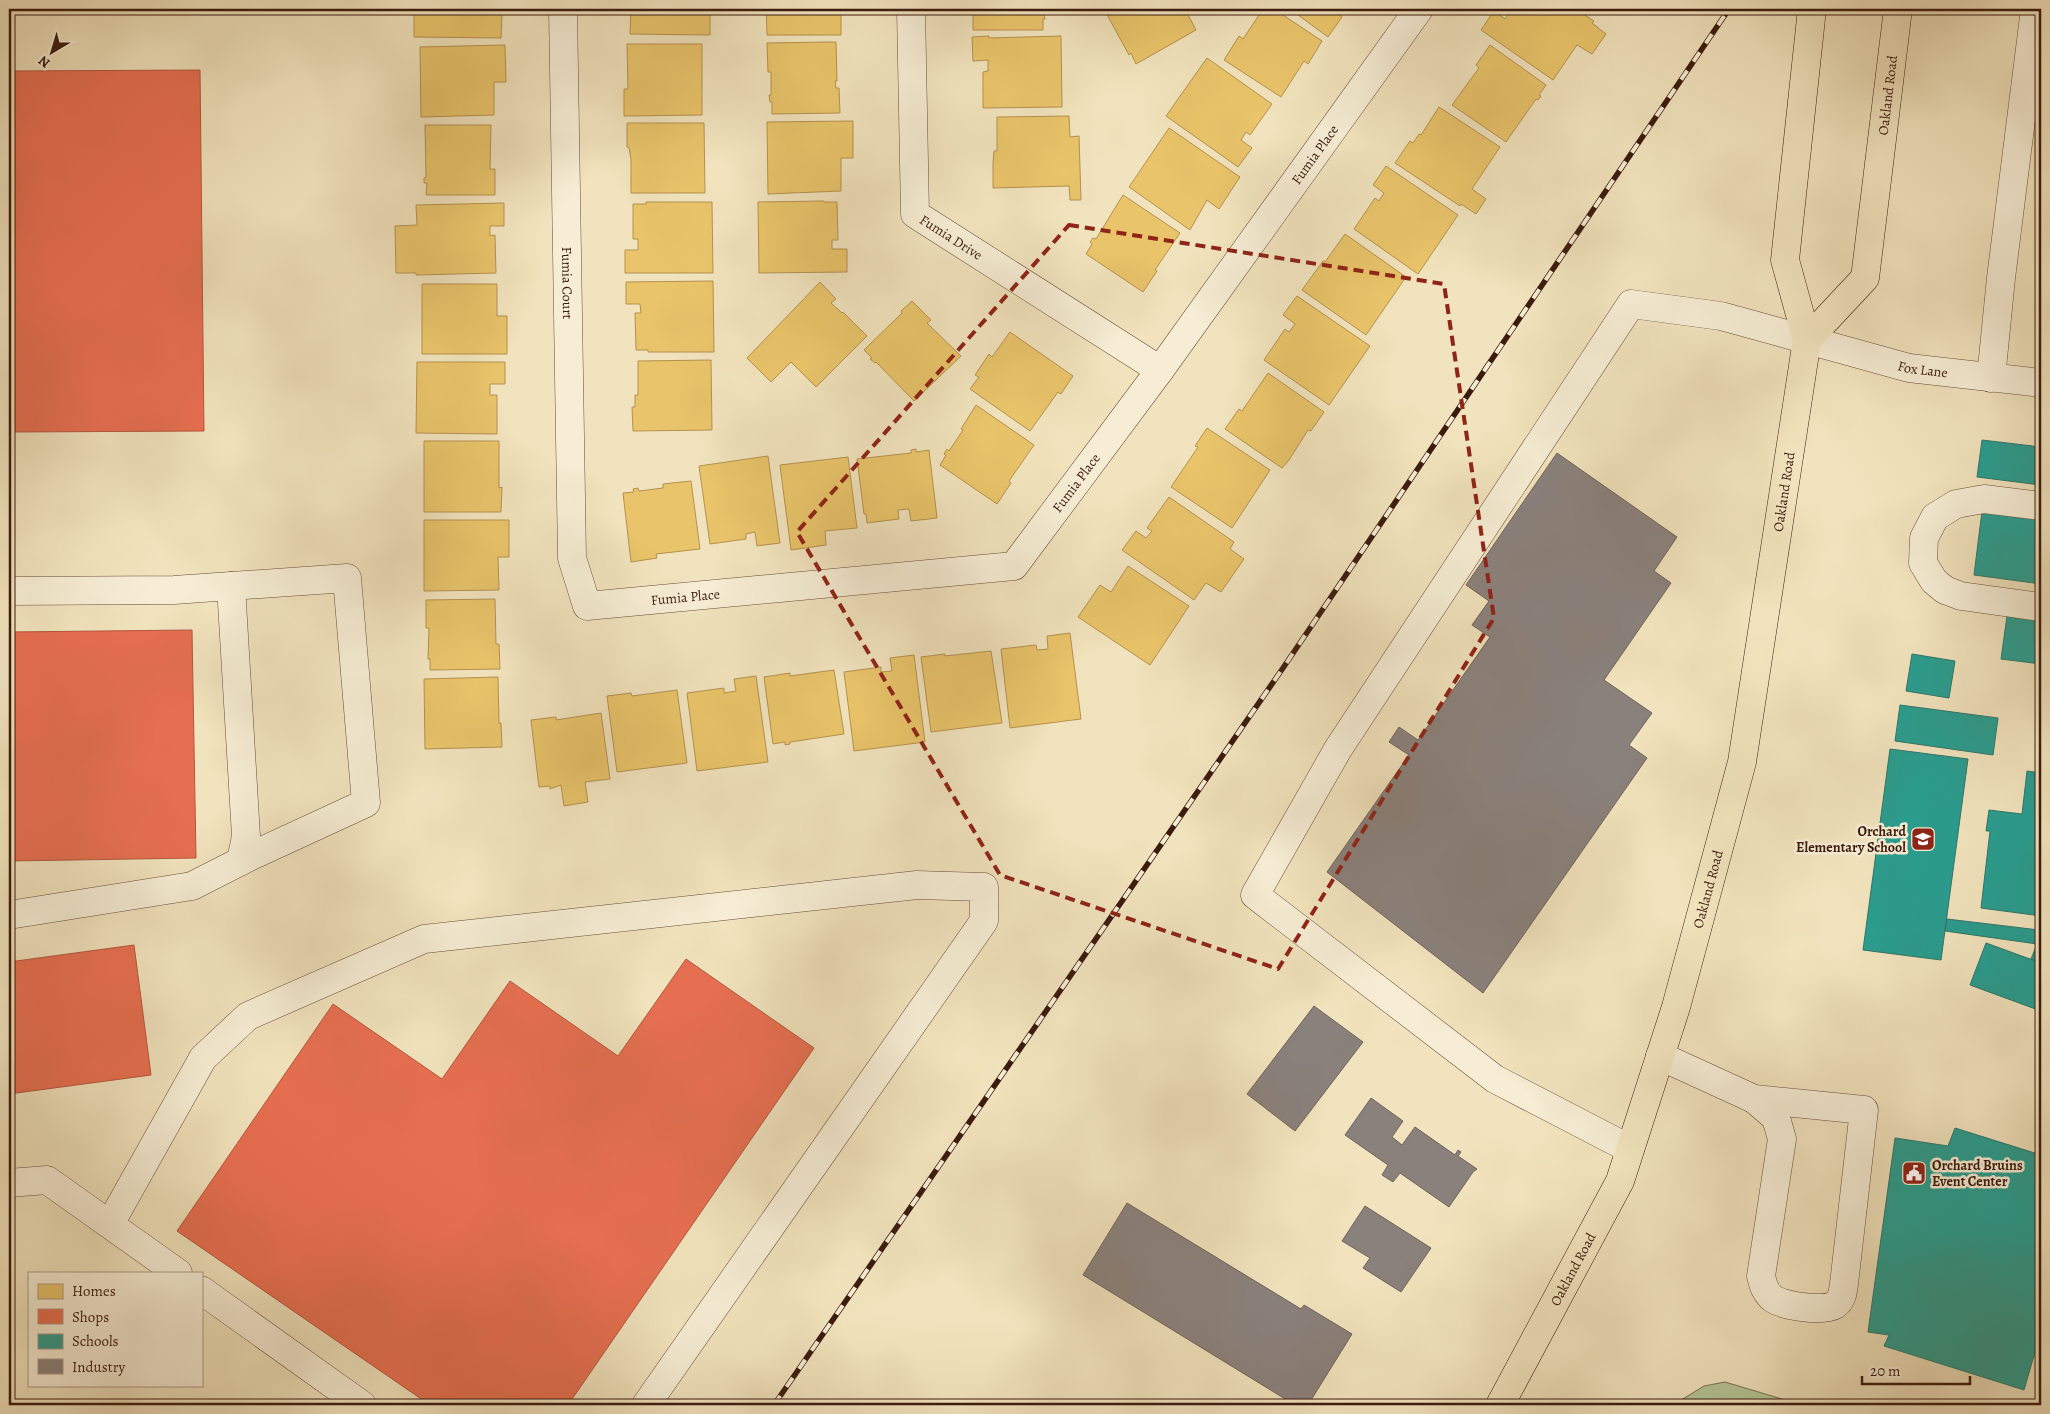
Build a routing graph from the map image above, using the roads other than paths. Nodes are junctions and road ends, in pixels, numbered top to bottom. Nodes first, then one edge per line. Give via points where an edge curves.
1 (563, 9) edge
2 (911, 9) edge
3 (1419, 9) edge
4 (1812, 9) edge
5 (1898, 9) edge
6 (2035, 9) edge
7 (2033, 87) edge
8 (1808, 340) junction
9 (1160, 370) junction
10 (1991, 378) junction
11 (2041, 383) edge
12 (2041, 506) edge
13 (572, 558) joint
14 (232, 586) junction
15 (9, 591) edge
16 (2041, 607) edge
17 (241, 861) junction
18 (9, 915) edge
19 (1660, 1056) junction
20 (1754, 1099) junction
21 (1630, 1149) junction
22 (9, 1182) edge
23 (110, 1224) junction
24 (177, 1272) edge
25 (202, 1291) edge
26 (362, 1405) edge
27 (646, 1405) edge
28 (1500, 1405) edge

1 - 13 street, Fumia Court
2 - 9 street, Fumia Drive via 915,214
3 - 9 street, Fumia Place
4 - 8 main road, Oakland Road via 1785,260
5 - 8 main road, Oakland Road via 1865,278
6 - 7 street
7 - 10 street via 2001,278
8 - 10 street, Fox Lane via 1910,368
8 - 19 main road, Oakland Road via 1742,762
8 - 21 street, Fox Lane via 1721,316 1631,304 1338,749 1255,895 1495,1079
9 - 13 street, Fumia Place via 1014,566 586,606
10 - 11 street, Fox Lane
12 - 16 street via 1984,499 1956,504 1934,517 1924,538 1923,563 1934,581 1945,590 1961,596
14 - 15 street via 174,590
14 - 17 street via 246,836
14 - 17 street via 347,578 366,803
17 - 18 street via 192,886
19 - 20 street
19 - 21 main road, Oakland Road
20 - 20 street via 1776,1118 1782,1139 1761,1276 1764,1288 1772,1298 1787,1304 1824,1309 1836,1304 1842,1296 1864,1110
21 - 28 main road, Oakland Road via 1620,1181
22 - 23 street via 47,1180
23 - 24 street
23 - 27 street via 203,1058 248,1016 424,939 917,885 984,887 984,920
25 - 26 street

